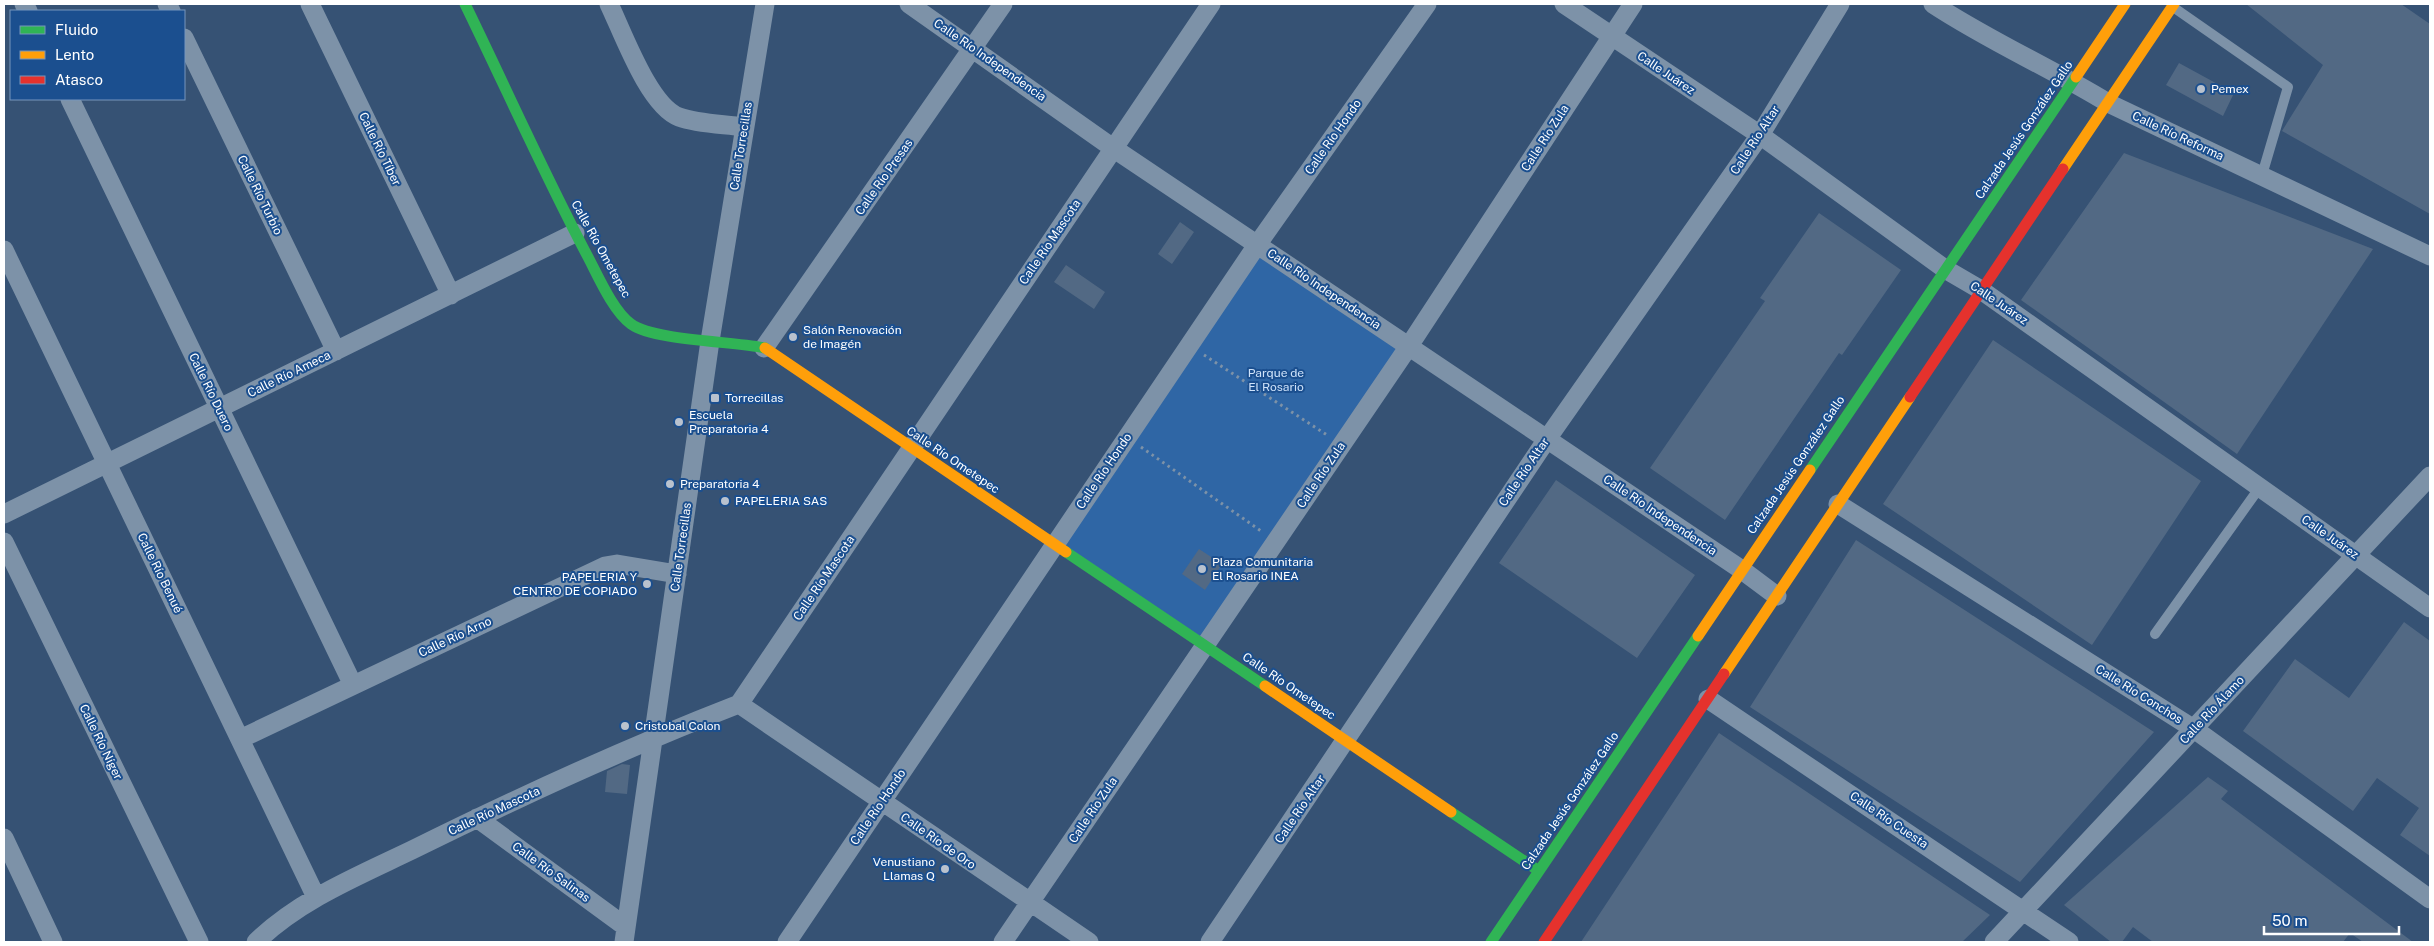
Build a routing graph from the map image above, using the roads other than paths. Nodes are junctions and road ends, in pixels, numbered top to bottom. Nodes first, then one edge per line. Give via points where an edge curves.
1 (310, 4) edge
2 (465, 4) edge
3 (609, 4) edge
4 (765, 4) edge
5 (910, 4) edge
6 (1003, 4) edge
7 (1211, 4) edge
8 (1427, 4) edge
9 (1564, 4) edge
10 (1633, 4) edge
11 (1840, 4) edge
12 (1933, 4) edge
13 (2125, 4) edge
14 (2173, 5) edge
15 (1612, 36) junction
16 (185, 40) edge
17 (974, 48) junction
18 (2073, 81) junction
19 (70, 100) edge
20 (2108, 102) junction
21 (744, 126) junction
22 (1760, 135) junction
23 (1113, 148) junction
24 (2262, 175) junction
25 (575, 234) junction
26 (1257, 244) junction
27 (4, 250) edge
28 (2430, 256) edge
29 (1945, 269) junction
30 (1981, 290) junction
31 (451, 294) junction
32 (710, 341) junction
33 (1409, 346) junction
34 (764, 348) junction
35 (336, 351) junction
36 (219, 408) junction
37 (1547, 439) junction
38 (911, 448) junction
39 (107, 463) junction
40 (2430, 476) edge
41 (2260, 487) junction
42 (1838, 504) junction
43 (4, 514) edge
44 (4, 542) edge
45 (1055, 545) junction
46 (2356, 556) junction
47 (1742, 570) junction
48 (677, 574) junction
49 (1777, 596) junction
50 (2430, 608) edge
51 (2155, 634) dead end
52 (1205, 646) junction
53 (353, 685) junction
54 (1708, 699) junction
55 (739, 704) junction
56 (2194, 729) junction
57 (653, 738) junction
58 (240, 739) junction
59 (1345, 741) junction
60 (882, 802) junction
61 (477, 818) junction
62 (4, 838) edge
63 (1539, 871) junction
64 (316, 897) junction
65 (2430, 899) edge
66 (1029, 903) junction
67 (2023, 911) junction
68 (625, 935) edge
69 (261, 941) edge
70 (53, 942) edge
71 (199, 942) edge
72 (787, 942) edge
73 (1003, 942) edge
74 (1089, 942) edge
75 (1210, 942) edge
76 (1491, 942) edge
77 (1544, 942) edge
78 (1994, 942) edge
79 (2069, 942) edge

1 - 31 street, Calle Río Tíber
2 - 25 main road, Calle Río Ometepec
3 - 21 street via 652,92 667,112 680,118
4 - 21 street, Calle Torrecillas
5 - 17 street, Calle Río Independencia
6 - 17 street, Calle Río Presas
7 - 23 street, Calle Río Mascota
8 - 26 street, Calle Río Hondo
9 - 15 street, Calle Juárez
10 - 15 street, Calle Río Zula
11 - 22 street, Calle Río Altar
12 - 18 street, Calle Río Reforma via 1966,26
13 - 18 main road, Calzada Jesús González Gallo
14 - 20 main road
14 - 24 lane via 2288,87
15 - 22 street, Calle Juárez
15 - 33 street, Calle Río Zula
16 - 35 street, Calle Río Turbio
17 - 23 street, Calle Río Independencia
17 - 34 street, Calle Río Presas
18 - 20 street, Calle Río Reforma
18 - 29 main road, Calzada Jesús González Gallo
19 - 36 street, Calle Río Duero
20 - 24 street, Calle Río Reforma
20 - 30 main road
21 - 32 street, Calle Torrecillas
22 - 29 street, Calle Juárez
22 - 37 street, Calle Río Altar
23 - 26 street, Calle Río Independencia
23 - 38 street, Calle Río Mascota
24 - 28 street, Calle Río Reforma
25 - 31 street, Calle Río Ameca
25 - 32 main road, Calle Río Ometepec via 607,293 631,324 649,332
26 - 33 street, Calle Río Independencia
26 - 45 street, Calle Río Hondo
27 - 39 street, Calle Río Benué
29 - 30 street, Calle Juárez
29 - 47 main road, Calzada Jesús González Gallo
30 - 41 street, Calle Juárez
30 - 42 main road
31 - 35 street, Calle Río Ameca
32 - 34 main road, Calle Río Ometepec
32 - 48 street, Calle Torrecillas
33 - 37 street, Calle Río Independencia
33 - 52 street, Calle Río Zula
34 - 38 main road, Calle Río Ometepec
35 - 36 street, Calle Río Ameca
36 - 39 street, Calle Río Ameca
36 - 53 street, Calle Río Duero
37 - 47 street, Calle Río Independencia
37 - 59 street, Calle Río Altar
38 - 45 main road, Calle Río Ometepec
38 - 55 street, Calle Río Mascota
39 - 43 street, Calle Río Ameca
39 - 58 street, Calle Río Benué
40 - 46 street, Calle Río Álamo
41 - 46 street, Calle Juárez
41 - 51 lane
42 - 49 main road
42 - 56 street, Calle Río Conchos
44 - 71 street, Calle Río Níger
45 - 52 main road, Calle Río Ometepec
45 - 60 street, Calle Río Hondo
46 - 50 street, Calle Juárez
46 - 56 street, Calle Río Álamo
47 - 49 street, Calle Río Independencia
47 - 63 main road, Calzada Jesús González Gallo
48 - 53 street, Calle Río Arno via 617,564 605,566
48 - 57 street, Calle Torrecillas
49 - 54 main road
52 - 59 main road, Calle Río Ometepec
52 - 66 street, Calle Río Zula
53 - 58 street, Calle Río Arno
54 - 67 street, Calle Río Cuesta
54 - 77 main road
55 - 57 street, Calle Río Mascota
55 - 60 street, Calle Río de Oro
56 - 65 street, Calle Río Conchos
56 - 67 street, Calle Río Álamo
57 - 61 street, Calle Río Mascota
57 - 68 street, Calle Torrecillas
58 - 64 street, Calle Río Benué
59 - 63 main road, Calle Río Ometepec
59 - 75 street, Calle Río Altar
60 - 66 street, Calle Río de Oro
60 - 72 street, Calle Río Hondo
61 - 64 street, Calle Río Mascota
61 - 68 street, Calle Río Salinas
62 - 70 street
63 - 76 main road, Calzada Jesús González Gallo
64 - 69 street, Calle Río Mascota
66 - 73 street, Calle Río Zula
66 - 74 street, Calle Río de Oro
67 - 78 street, Calle Río Álamo
67 - 79 street, Calle Río Cuesta

